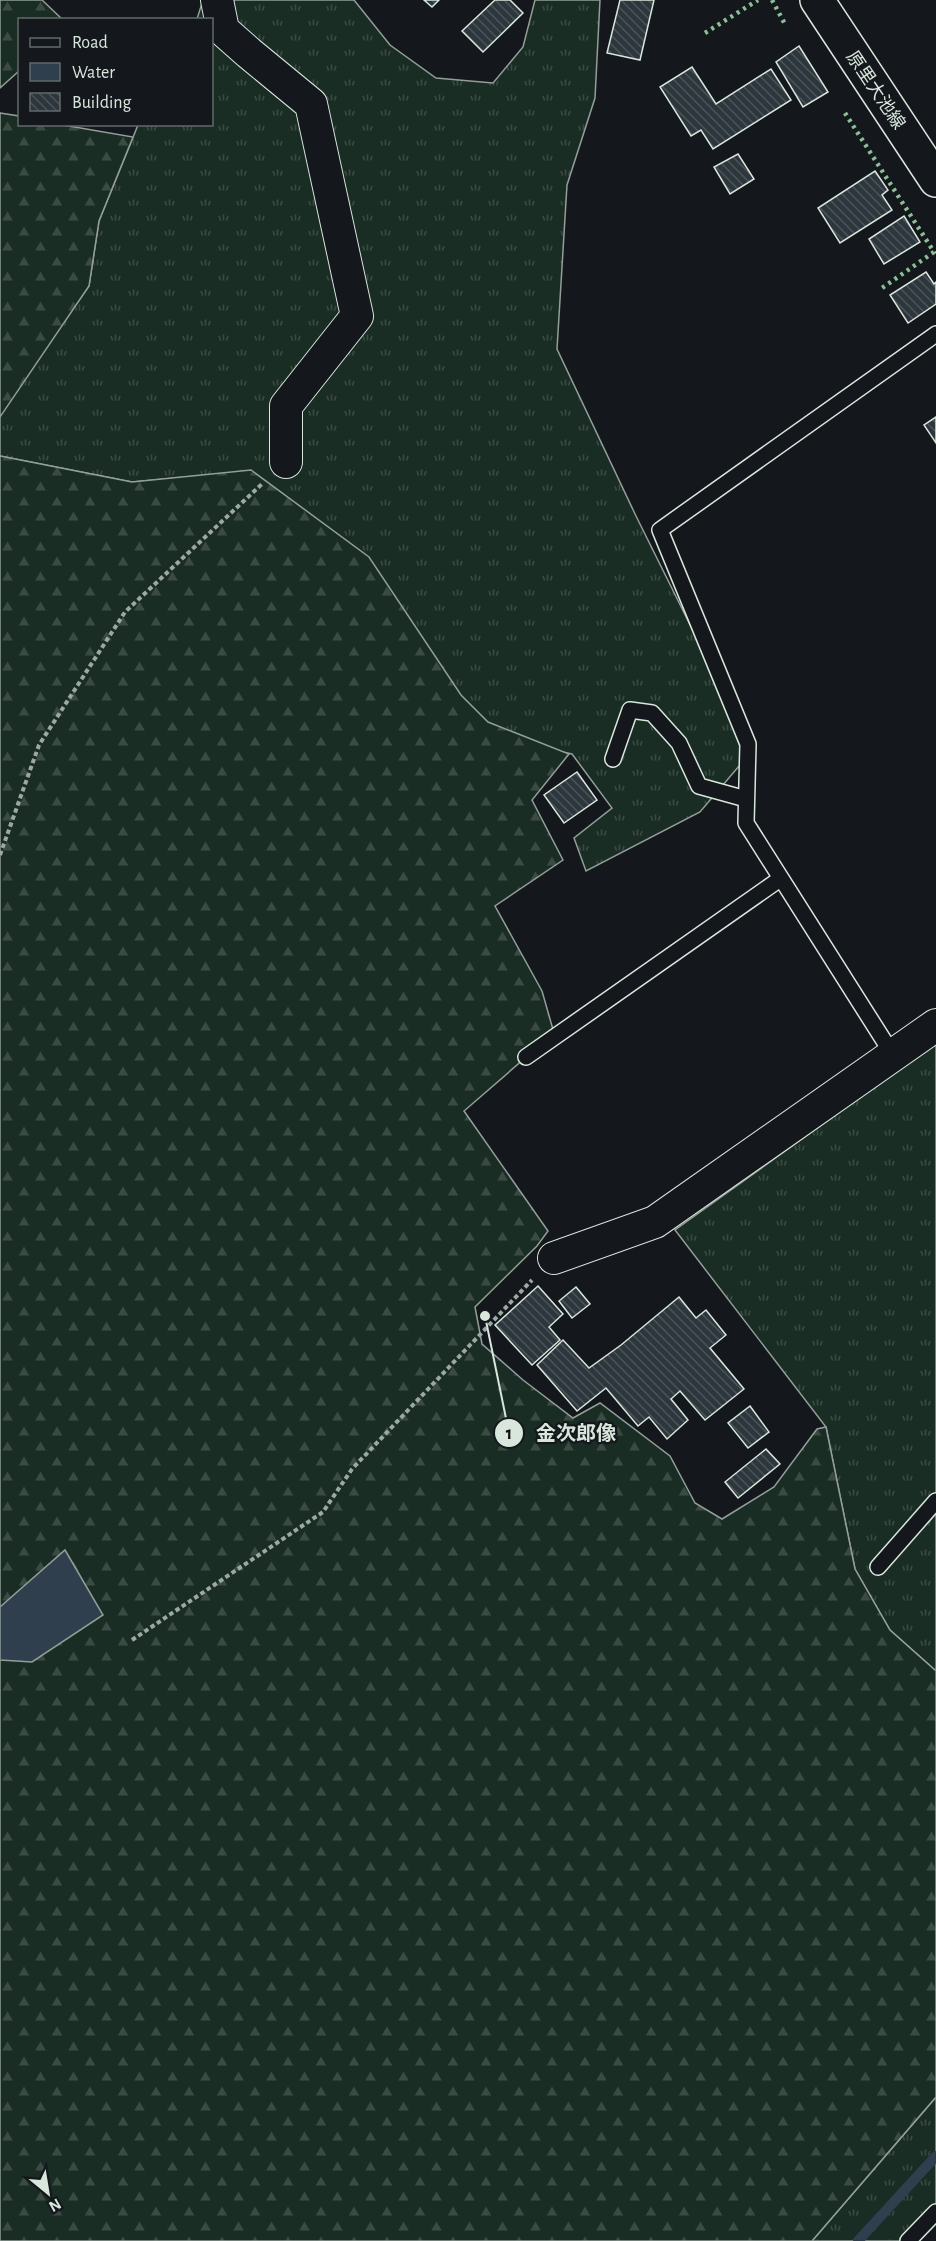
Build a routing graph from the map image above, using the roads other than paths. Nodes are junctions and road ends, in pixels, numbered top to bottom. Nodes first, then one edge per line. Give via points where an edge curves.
1 (217, 0) edge
2 (817, 0) edge
3 (936, 180) edge
4 (936, 334) edge
5 (286, 462) road end
6 (613, 759) dead end
7 (746, 799) junction
8 (780, 879) junction
9 (936, 1024) edge
10 (893, 1055) junction
11 (526, 1057) dead end
12 (554, 1258) road end
13 (936, 1501) edge
14 (878, 1567) dead end
15 (936, 2212) edge
16 (908, 2241) edge

1 - 5 street via 223,30 311,104 357,316 286,406
2 - 3 main road, 原里大池線
4 - 7 lane via 660,530 748,744
6 - 7 lane via 630,710 652,713 679,743 699,786
7 - 8 lane via 746,823
8 - 10 lane
8 - 11 lane
9 - 10 street
10 - 12 street via 655,1222
13 - 14 lane
15 - 16 lane

